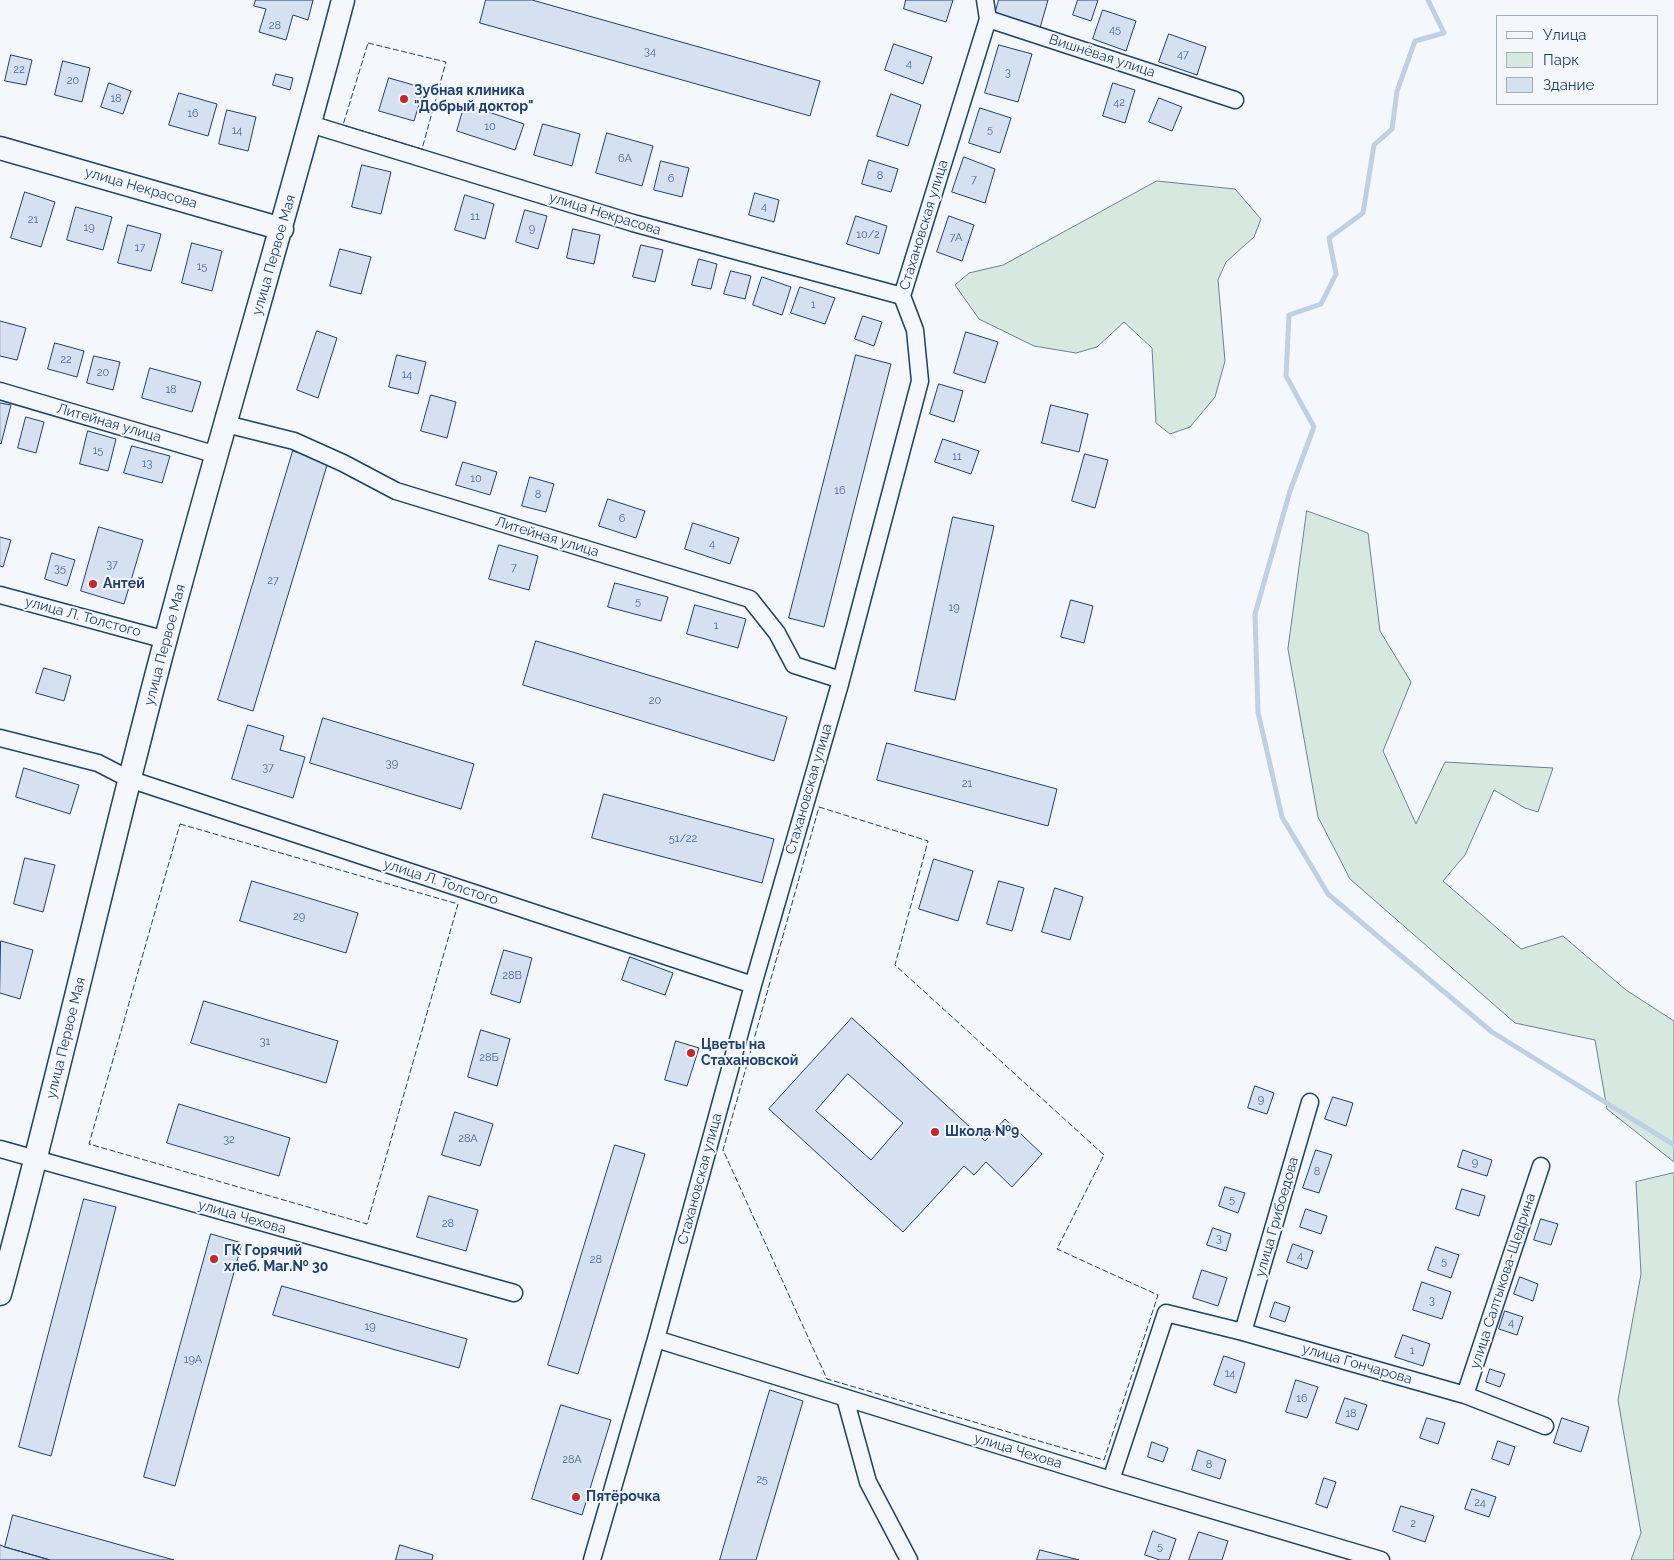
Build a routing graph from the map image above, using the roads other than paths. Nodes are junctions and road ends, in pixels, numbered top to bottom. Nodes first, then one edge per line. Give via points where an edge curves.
1 (343, 0) edge
2 (985, 0) edge
3 (988, 19) junction
4 (1235, 100) dead end
5 (310, 124) junction
6 (0, 148) edge
7 (282, 229) junction
8 (902, 296) junction
9 (0, 391) edge
10 (226, 424) junction
11 (217, 455) junction
12 (0, 595) edge
13 (166, 640) junction
14 (841, 680) junction
15 (0, 738) edge
16 (130, 779) junction
17 (753, 985) junction
18 (1310, 1102) dead end
19 (0, 1149) edge
20 (37, 1159) junction
21 (1541, 1166) dead end
22 (514, 1292) dead end
23 (0, 1294) edge
24 (1244, 1332) junction
25 (656, 1339) junction
26 (1466, 1395) junction
27 (845, 1398) junction
28 (1545, 1426) dead end
29 (1112, 1480) junction
30 (592, 1560) edge
31 (909, 1560) edge
32 (1381, 1560) edge

1 - 5 street, улица Первое Мая
2 - 3 street
3 - 4 street, Вишнёвая улица
3 - 8 street, Стахановская улица
5 - 7 street, улица Первое Мая
5 - 8 street, улица Некрасова via 633,223
6 - 7 street, улица Некрасова
7 - 10 street, улица Первое Мая
8 - 14 street, Стахановская улица via 915,330 920,381
9 - 11 street, Литейная улица
10 - 11 street, улица Первое Мая
10 - 14 street, Литейная улица via 294,441 396,491 750,598 777,633 794,665
11 - 13 street, улица Первое Мая
12 - 13 street, улица Л. Толстого
13 - 16 street, улица Первое Мая
14 - 17 street, Стахановская улица
15 - 16 street, улица Л. Толстого via 98,763
16 - 17 street, улица Л. Толстого
16 - 20 street, улица Первое Мая
17 - 25 street, Стахановская улица
18 - 24 street, улица Грибоедова
19 - 20 street, улица Чехова
20 - 22 street, улица Чехова
20 - 23 street, улица Первое Мая
21 - 26 street, улица Салтыкова-Щедрина
24 - 26 street, улица Гончарова
24 - 29 street, улица Гончарова via 1166,1313
25 - 27 street, улица Чехова
25 - 30 street, Стахановская улица
26 - 28 street, улица Гончарова
27 - 29 street, улица Чехова
27 - 31 street via 868,1482
29 - 32 street, улица Чехова

